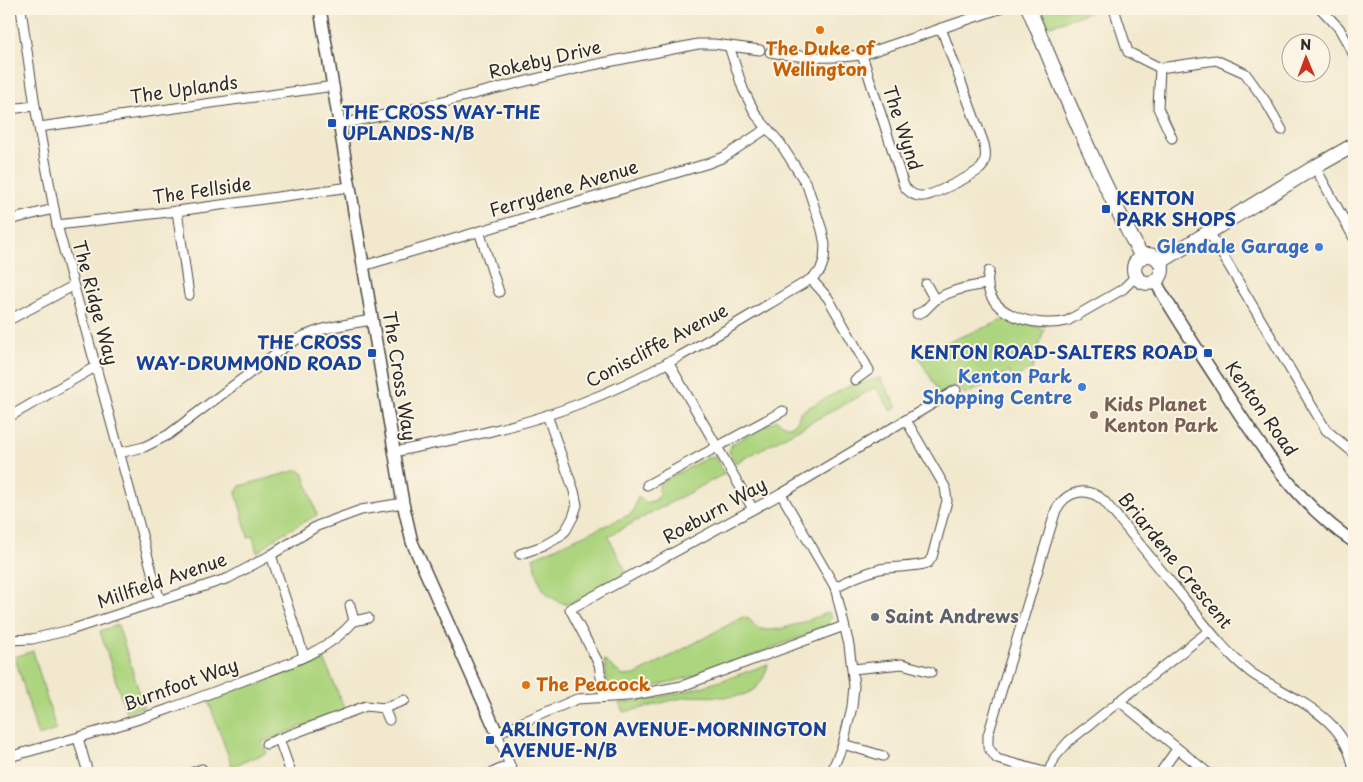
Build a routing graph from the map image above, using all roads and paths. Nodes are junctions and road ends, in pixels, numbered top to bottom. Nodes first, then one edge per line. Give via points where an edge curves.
1 (21, 9) edge
2 (320, 9) edge
3 (999, 9) edge
4 (1029, 9) edge
5 (1114, 9) edge
6 (1321, 9) edge
7 (941, 28) junction
8 (729, 46) junction
9 (760, 50) dead end
10 (770, 52) dead end
11 (862, 55) junction
12 (1354, 55) edge
13 (1160, 68) junction
14 (334, 86) junction
15 (35, 106) junction
16 (9, 109) edge
17 (340, 124) junction
18 (39, 127) junction
19 (766, 129) junction
20 (1282, 130) dead end
21 (1172, 138) dead end
22 (1354, 145) edge
23 (1315, 168) junction
24 (350, 187) junction
25 (54, 209) junction
26 (177, 211) junction
27 (9, 220) edge
28 (57, 225) junction
29 (479, 231) junction
30 (1209, 232) junction
31 (1354, 238) edge
32 (1142, 257) junction
33 (1160, 262) junction
34 (363, 266) junction
35 (989, 271) dead end
36 (1136, 276) junction
37 (811, 279) junction
38 (1155, 281) junction
39 (926, 284) dead end
40 (988, 284) junction
41 (73, 286) junction
42 (499, 292) dead end
43 (190, 295) dead end
44 (935, 300) junction
45 (917, 314) dead end
46 (9, 320) edge
47 (372, 320) junction
48 (668, 362) junction
49 (95, 367) junction
50 (856, 380) dead end
51 (956, 390) dead end
52 (783, 411) dead end
53 (547, 415) junction
54 (9, 417) edge
55 (906, 420) junction
56 (716, 446) junction
57 (394, 452) junction
58 (119, 453) junction
59 (1354, 453) edge
60 (647, 485) dead end
61 (781, 494) junction
62 (403, 503) junction
63 (753, 509) junction
64 (1354, 542) edge
65 (520, 554) dead end
66 (271, 555) junction
67 (835, 587) junction
68 (160, 601) junction
69 (350, 605) dead end
70 (368, 618) dead end
71 (354, 621) junction
72 (844, 626) junction
73 (1210, 630) junction
74 (9, 640) edge
75 (304, 656) junction
76 (853, 670) junction
77 (931, 672) dead end
78 (604, 697) junction
79 (405, 700) dead end
80 (1119, 701) junction
81 (384, 708) junction
82 (389, 720) dead end
83 (497, 734) junction
84 (78, 738) junction
85 (279, 739) junction
86 (266, 744) dead end
87 (844, 744) junction
88 (1177, 750) junction
89 (1352, 753) edge
90 (883, 756) dead end
91 (9, 757) edge
92 (202, 769) dead end
93 (511, 769) edge
94 (1354, 772) edge
95 (88, 773) edge
96 (191, 773) edge
97 (290, 773) edge
98 (492, 773) edge
99 (831, 773) edge
100 (1048, 773) edge
101 (1160, 773) edge
102 (1208, 773) edge

1 - 15 street, The Ridge Way
2 - 14 street, The Cross Way
3 - 7 street
4 - 32 main road via 1116,209
5 - 13 street via 1128,52
6 - 12 street via 1339,28
7 - 11 street
7 - 11 street, The Wynd via 986,155 983,166 975,172 932,195 911,194 904,186
8 - 9 street, Rokeby Drive
8 - 17 street, Rokeby Drive via 698,44 588,66
8 - 19 street via 743,88
10 - 11 street via 813,58
13 - 20 street via 1216,60 1245,73
13 - 21 street via 1158,108
14 - 17 street, The Cross Way
14 - 18 street, The Uplands
15 - 16 street
15 - 18 street, The Ridge Way
17 - 24 street, The Cross Way
18 - 25 street, The Ridge Way
19 - 29 street, Ferrydene Avenue via 724,157 706,164
19 - 37 street via 780,144 806,185 822,230 824,260 820,271
22 - 23 main road
23 - 30 main road
23 - 31 street
24 - 26 street, The Fellside
24 - 34 street, The Cross Way
25 - 27 street
25 - 28 street, The Ridge Way
26 - 28 street, The Fellside
26 - 43 street
28 - 41 street, The Ridge Way
29 - 34 street, Ferrydene Avenue
29 - 42 street
30 - 33 main road
30 - 59 street via 1326,430
32 - 33 main road via 1154,256
32 - 36 main road via 1134,265
33 - 38 main road via 1162,269
34 - 47 street, The Cross Way
35 - 40 street
36 - 38 main road via 1146,283
36 - 40 street via 1123,289 1057,324 1018,318 1008,313 995,303
37 - 48 street, Coniscliffe Avenue
37 - 50 street via 828,298 869,370
38 - 64 street, Kenton Road via 1274,463 1309,505
39 - 44 street
40 - 44 street via 953,291
41 - 46 street
41 - 49 street, The Ridge Way
44 - 45 street
47 - 57 street, The Cross Way
47 - 58 street via 305,334 168,435 144,447
48 - 53 street, Coniscliffe Avenue via 581,404
48 - 56 street
49 - 54 street
49 - 58 street, The Ridge Way
51 - 55 street, Roeburn Way
52 - 56 street
53 - 57 street, Coniscliffe Avenue via 475,436
53 - 65 street via 577,505 566,530 559,537
55 - 61 street, Roeburn Way
55 - 67 street via 945,487 947,501 932,557 928,563 880,570
56 - 60 street
56 - 63 street
57 - 62 street, The Cross Way
58 - 68 street, The Ridge Way
61 - 63 street, Roeburn Way
61 - 67 street
62 - 66 street, Millfield Avenue via 361,510 317,526
62 - 83 street, The Cross Way via 412,542
63 - 78 street, Roeburn Way via 570,609 599,664
66 - 68 street, Millfield Avenue via 229,578
66 - 75 street
67 - 72 street
68 - 74 street, Millfield Avenue via 70,630 32,639
69 - 71 street
70 - 71 street
71 - 75 street, Burnfoot Way via 345,632
72 - 76 street
72 - 78 street via 682,686
73 - 80 street
73 - 89 street, Briardene Crescent via 1251,673 1329,721
73 - 100 street, Briardene Crescent via 1104,501 1096,494 1084,491 1063,500 1056,510 987,741 990,752 997,759
75 - 84 street, Burnfoot Way via 165,710
76 - 77 street via 902,664
76 - 87 street via 852,707
78 - 83 street via 577,699
79 - 81 street
80 - 88 street
80 - 100 street via 1060,749
81 - 82 street
81 - 85 street via 366,706
83 - 93 street
84 - 91 street, Burnfoot Way
84 - 95 street
85 - 86 street
85 - 97 street
87 - 90 street
87 - 99 street
88 - 101 street
88 - 102 street
89 - 94 street, Briardene Crescent
92 - 96 street
93 - 98 street

